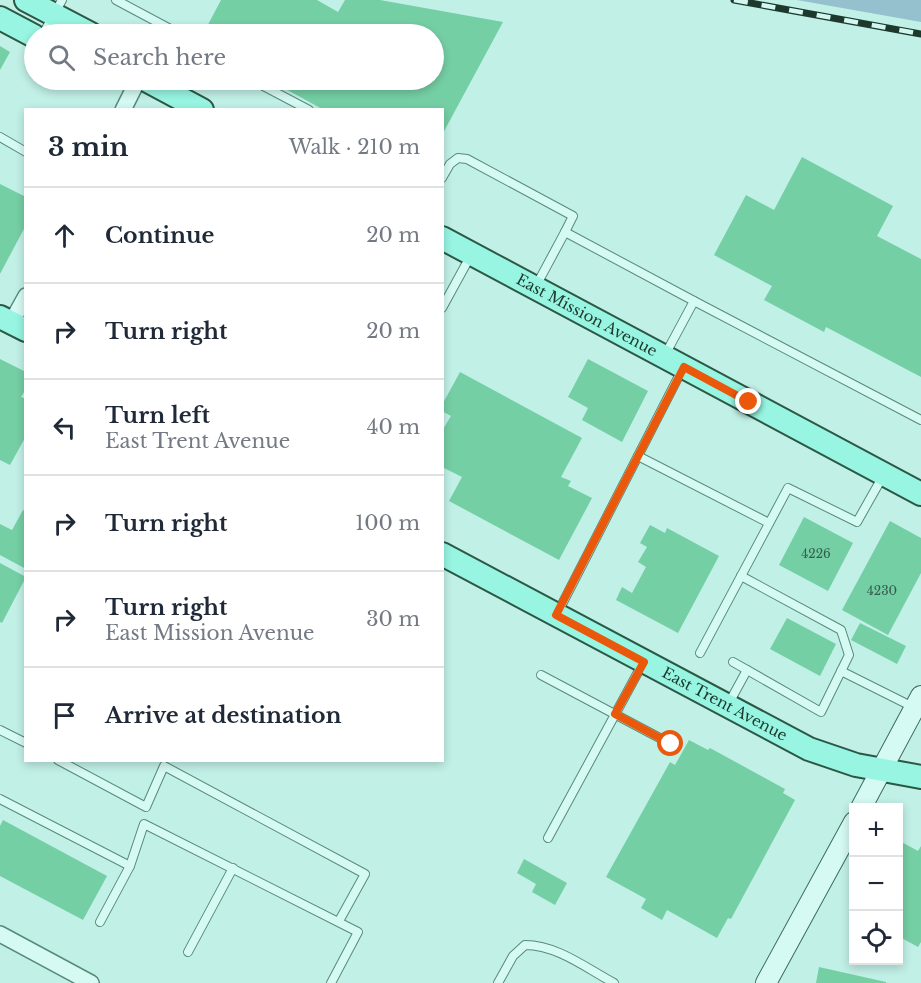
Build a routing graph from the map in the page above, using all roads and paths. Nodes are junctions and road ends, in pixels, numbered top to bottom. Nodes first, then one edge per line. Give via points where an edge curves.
1 (26, 0) edge
2 (116, 0) edge
3 (58, 7) edge
4 (0, 18) edge
5 (49, 24) edge
6 (79, 24) edge
7 (162, 24) edge
8 (24, 31) edge
9 (141, 90) edge
10 (165, 90) edge
11 (271, 90) edge
12 (125, 108) edge
13 (198, 108) edge
14 (305, 108) edge
15 (0, 137) edge
16 (24, 151) edge
17 (444, 174) edge
18 (565, 232) junction
19 (444, 239) edge
20 (471, 253) junction
21 (535, 288) junction
22 (24, 300) edge
23 (694, 301) junction
24 (444, 304) edge
25 (12, 323) edge
26 (674, 362) junction
27 (921, 420) edge
28 (638, 456) junction
29 (884, 474) junction
30 (921, 494) edge
31 (769, 523) junction
32 (444, 555) edge
33 (741, 576) junction
34 (556, 615) junction
35 (700, 653) dead end
36 (644, 662) junction
37 (732, 662) dead end
38 (747, 670) junction
39 (841, 671) junction
40 (541, 675) dead end
41 (918, 702) edge
42 (726, 706) junction
43 (615, 714) junction
44 (0, 730) edge
45 (24, 742) edge
46 (671, 744) dead end
47 (62, 762) edge
48 (881, 770) junction
49 (921, 777) edge
50 (0, 799) edge
51 (863, 803) edge
52 (146, 807) junction
53 (144, 824) junction
54 (849, 831) edge
55 (548, 838) dead end
56 (130, 866) junction
57 (233, 868) junction
58 (339, 921) junction
59 (100, 922) dead end
60 (0, 934) edge
61 (188, 952) dead end
62 (91, 983) edge
63 (331, 983) edge
64 (498, 983) edge
65 (614, 983) edge
66 (767, 983) edge

1 - 3 main road
2 - 7 lane
3 - 5 lane
3 - 6 main road
4 - 8 main road
9 - 12 street
10 - 13 main road
11 - 14 lane
15 - 16 lane
17 - 18 lane via 458,158 467,159 573,216
18 - 21 lane
18 - 23 lane
19 - 20 main road, East Mission Avenue
20 - 21 main road, East Mission Avenue
20 - 24 lane
21 - 26 main road, East Mission Avenue
22 - 25 street
23 - 26 lane
23 - 27 lane
26 - 28 lane
26 - 29 main road, East Mission Avenue
28 - 31 lane
28 - 34 lane
29 - 30 main road, East Mission Avenue
29 - 31 lane via 857,522 788,488
31 - 33 lane
32 - 34 main road, East Trent Avenue
33 - 35 lane
33 - 39 lane via 841,630 849,655
34 - 36 main road, East Trent Avenue
36 - 42 main road, East Trent Avenue
36 - 43 lane
37 - 38 lane
38 - 39 lane via 821,712
38 - 42 lane
39 - 41 lane
40 - 43 lane
41 - 48 street
42 - 48 main road, East Trent Avenue via 809,749
43 - 46 lane
43 - 55 lane
44 - 45 lane
47 - 52 lane
48 - 49 main road, East Trent Avenue
48 - 51 street
50 - 56 lane
52 - 53 lane
52 - 58 lane via 164,766 365,874
53 - 56 lane
53 - 57 lane
54 - 66 street
56 - 59 lane
57 - 58 lane
57 - 61 lane
58 - 63 lane via 358,932
60 - 62 street
64 - 65 lane via 513,956 525,945 541,945

